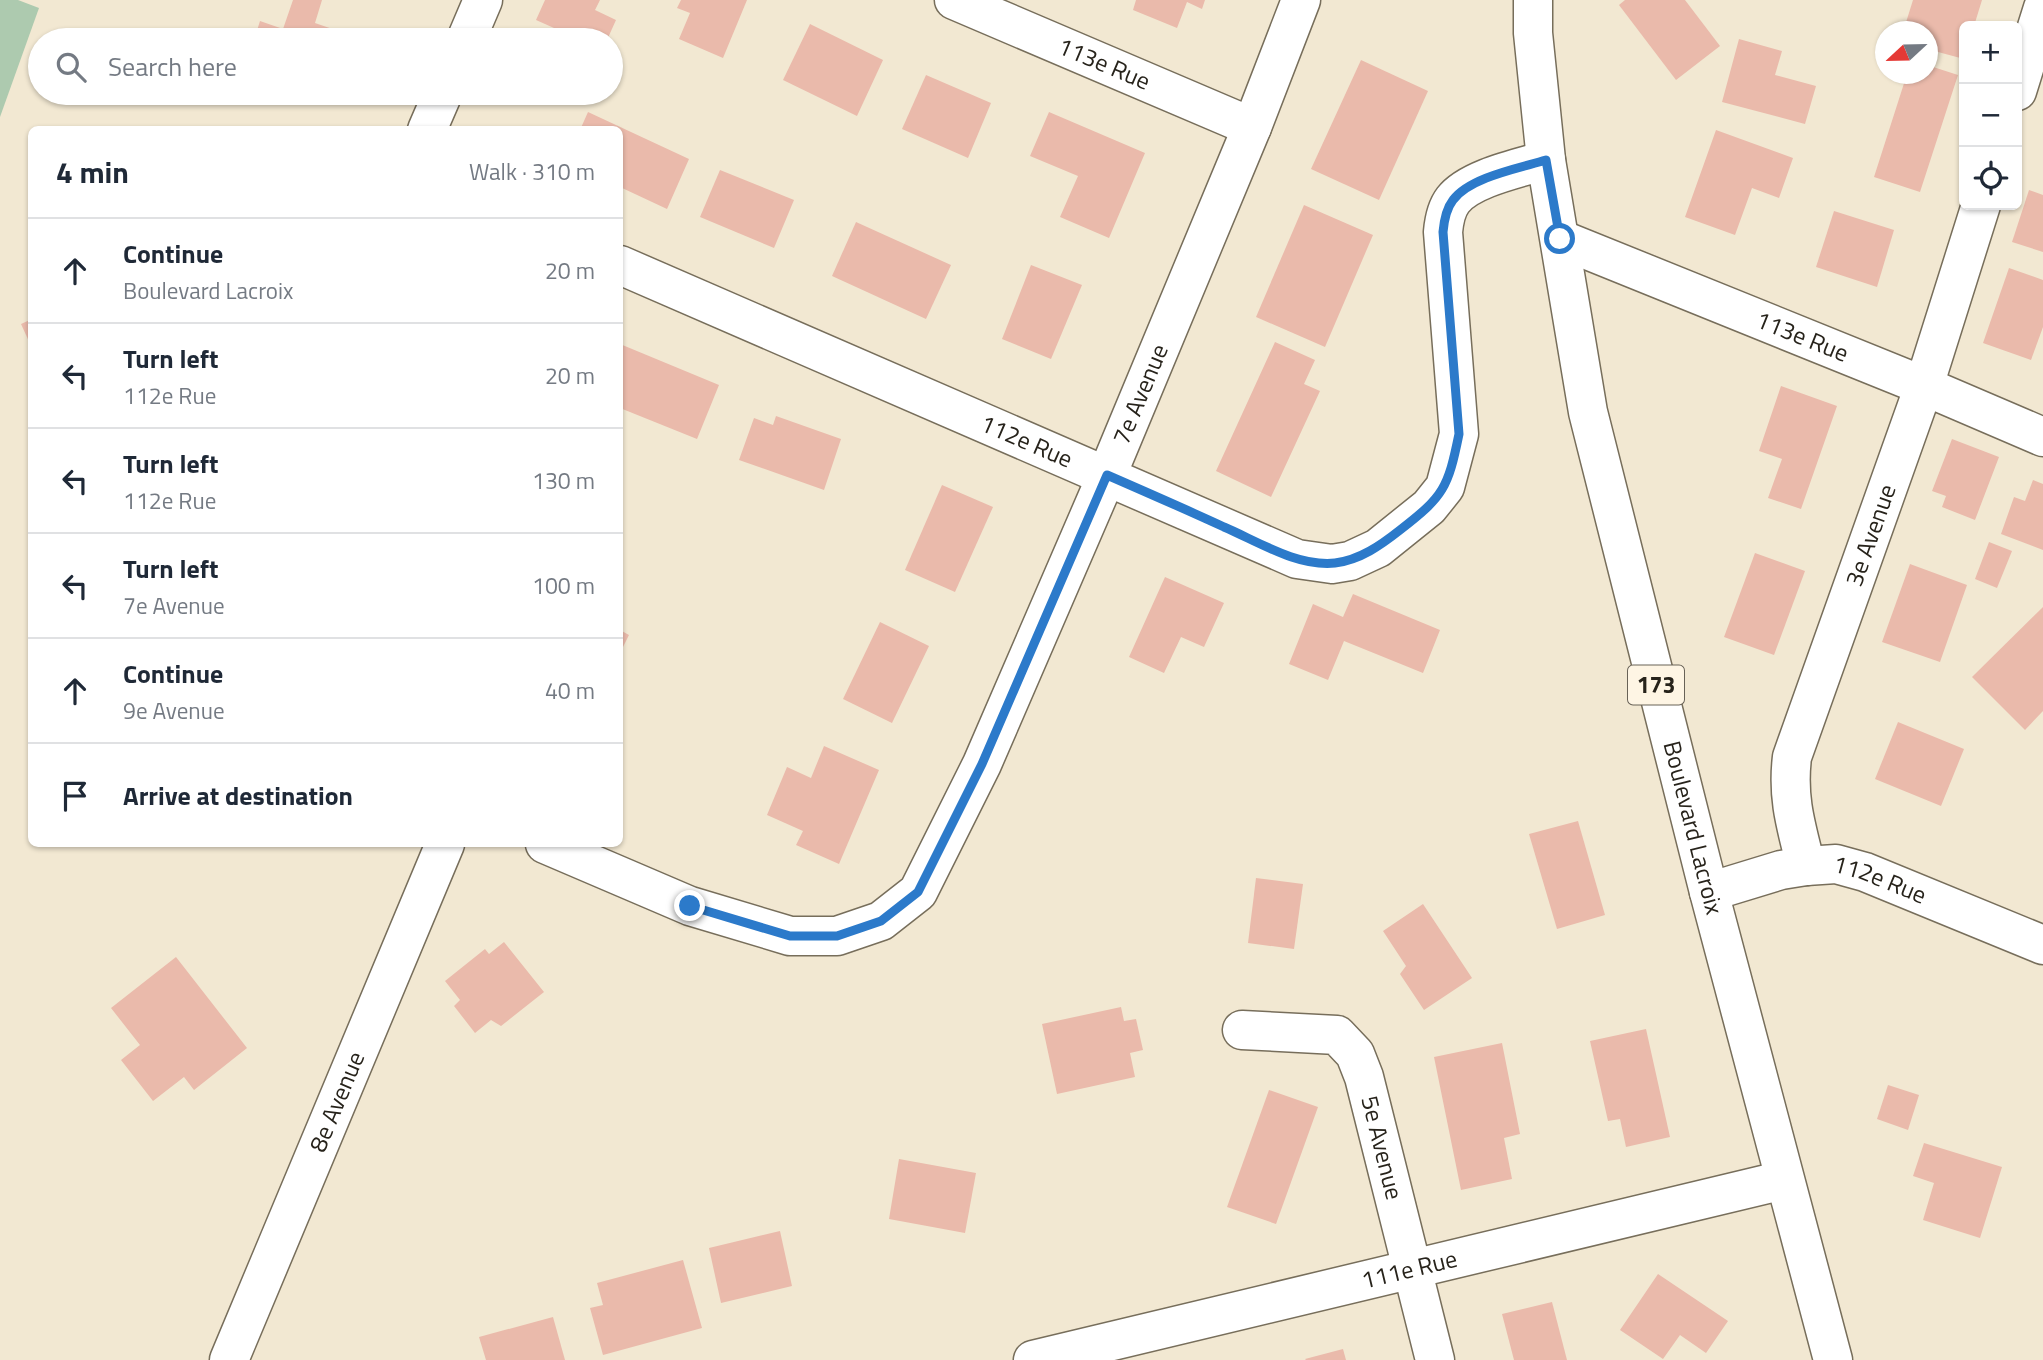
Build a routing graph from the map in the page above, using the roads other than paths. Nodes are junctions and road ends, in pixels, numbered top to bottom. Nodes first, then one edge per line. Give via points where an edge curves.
1 (483, 0) edge
2 (954, 0) edge
3 (1301, 0) edge
4 (1533, 0) edge
5 (2043, 8) edge
6 (471, 28) edge
7 (2019, 84) edge
8 (438, 105) edge
9 (430, 126) edge
10 (1252, 127) junction
11 (1546, 160) junction
12 (1979, 210) edge
13 (1560, 239) junction
14 (623, 266) edge
15 (1924, 386) junction
16 (2043, 437) edge
17 (1107, 475) junction
18 (444, 847) edge
19 (552, 847) edge
20 (1806, 866) junction
21 (1709, 892) junction
22 (2043, 946) edge
23 (1242, 1030) dead end
24 (1784, 1180) junction
25 (1413, 1269) junction
26 (1042, 1359) edge
27 (229, 1360) edge
28 (1435, 1360) edge
29 (1833, 1360) edge

1 - 6 street
2 - 10 street, 113e Rue
3 - 10 street, 7e Avenue
4 - 11 street, Boulevard Lacroix / 173
5 - 7 street
8 - 9 street
10 - 17 street, 7e Avenue
11 - 13 street, Boulevard Lacroix / 173
11 - 17 street, 112e Rue via 1467,188 1453,200 1445,217 1459,434 1446,487 1429,507 1378,548 1332,564 1297,559
12 - 15 street, 3e Avenue
13 - 15 street, 113e Rue
13 - 21 street, Boulevard Lacroix / 173 via 1588,412
14 - 17 street, 112e Rue
15 - 16 street, 113e Rue
15 - 20 street, 3e Avenue via 1792,757 1791,808
17 - 19 street, 7e Avenue via 982,764 918,892 881,921 837,936 790,936 690,906
18 - 27 street, 8e Avenue
20 - 21 street, 112e Rue
20 - 22 street, 112e Rue via 1836,864 1865,872
21 - 24 street, Boulevard Lacroix / 173
23 - 25 street, 5e Avenue via 1337,1035 1354,1054 1364,1077
24 - 25 street, 111e Rue
24 - 29 street, Boulevard Lacroix / 173
25 - 26 street, 111e Rue
25 - 28 street, 5e Avenue

